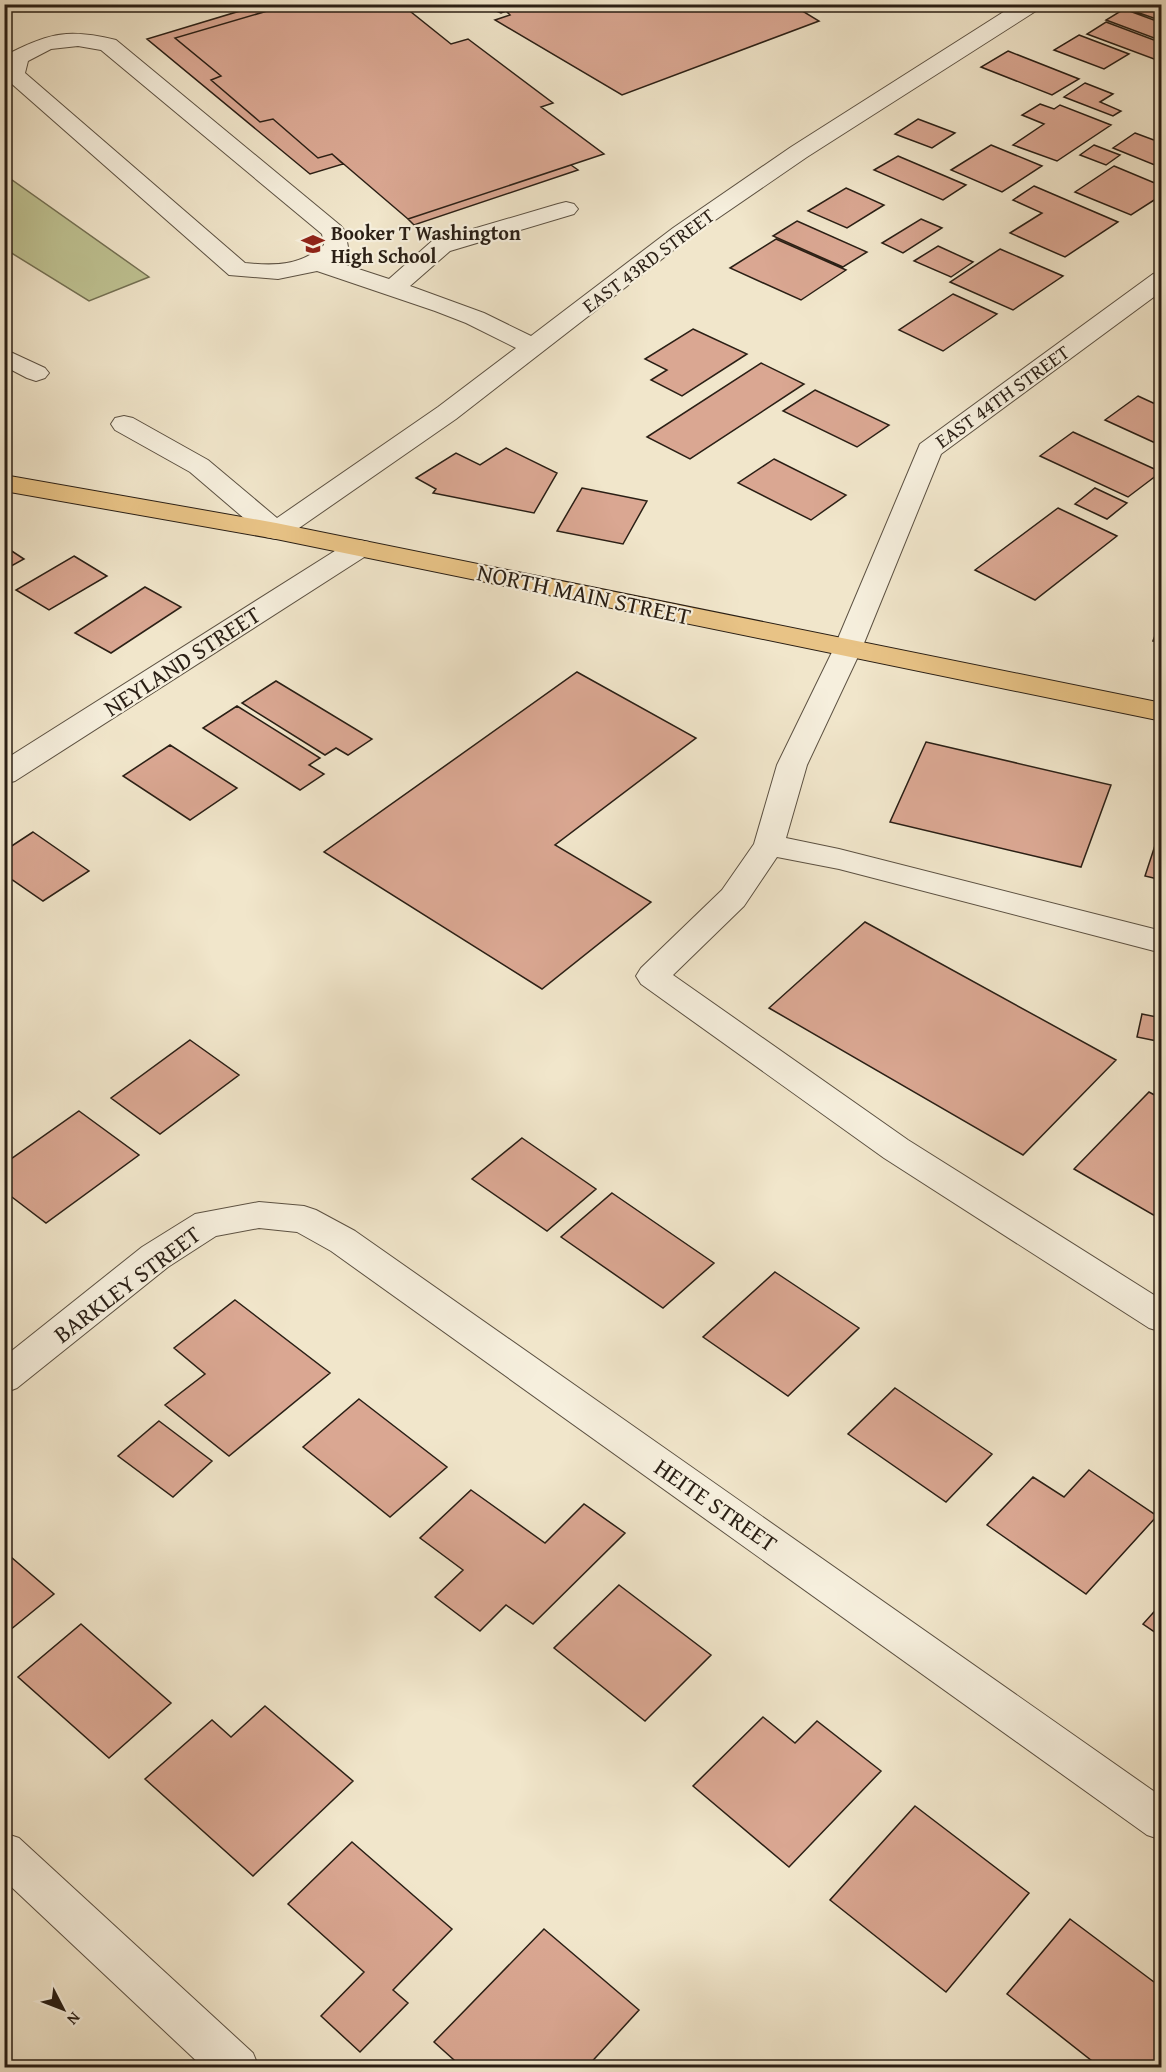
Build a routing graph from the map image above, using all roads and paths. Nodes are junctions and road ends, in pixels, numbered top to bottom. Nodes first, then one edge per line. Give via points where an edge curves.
1 (1031, 4) edge
2 (566, 209) dead end
3 (316, 263) junction
4 (1161, 279) edge
5 (392, 290) junction
6 (533, 347) junction
7 (4, 356) edge
8 (36, 373) dead end
9 (124, 424) dead end
10 (4, 483) edge
11 (276, 531) junction
12 (359, 548) junction
13 (848, 648) junction
14 (1161, 712) edge
15 (4, 774) edge
16 (770, 845) junction
17 (1161, 942) edge
18 (259, 1215) joint
19 (1161, 1318) edge
20 (4, 1378) edge
21 (1161, 1821) edge
22 (4, 1852) edge
23 (237, 2067) edge

1 - 6 street, EAST 43RD STREET via 681,233
2 - 5 street via 441,246
3 - 3 street via 336,247 333,231 108,45 78,39 46,43 18,58 14,75 237,270 261,273
3 - 5 street
4 - 13 street, EAST 44TH STREET via 929,450
5 - 6 street via 475,318
6 - 11 street, EAST 43RD STREET
7 - 8 street
9 - 11 street via 199,466
10 - 11 main road, NORTH MAIN STREET
11 - 12 main road, NORTH MAIN STREET
12 - 13 main road, NORTH MAIN STREET
12 - 15 street, NEYLAND STREET
13 - 14 main road, NORTH MAIN STREET
13 - 16 street, EAST 44TH STREET via 792,765
16 - 17 street
16 - 19 street, EAST 44TH STREET via 733,898 652,976 896,1149
18 - 20 street, BARKLEY STREET via 207,1224 155,1257
18 - 21 street, HEITE STREET via 304,1219 343,1241
22 - 23 street

